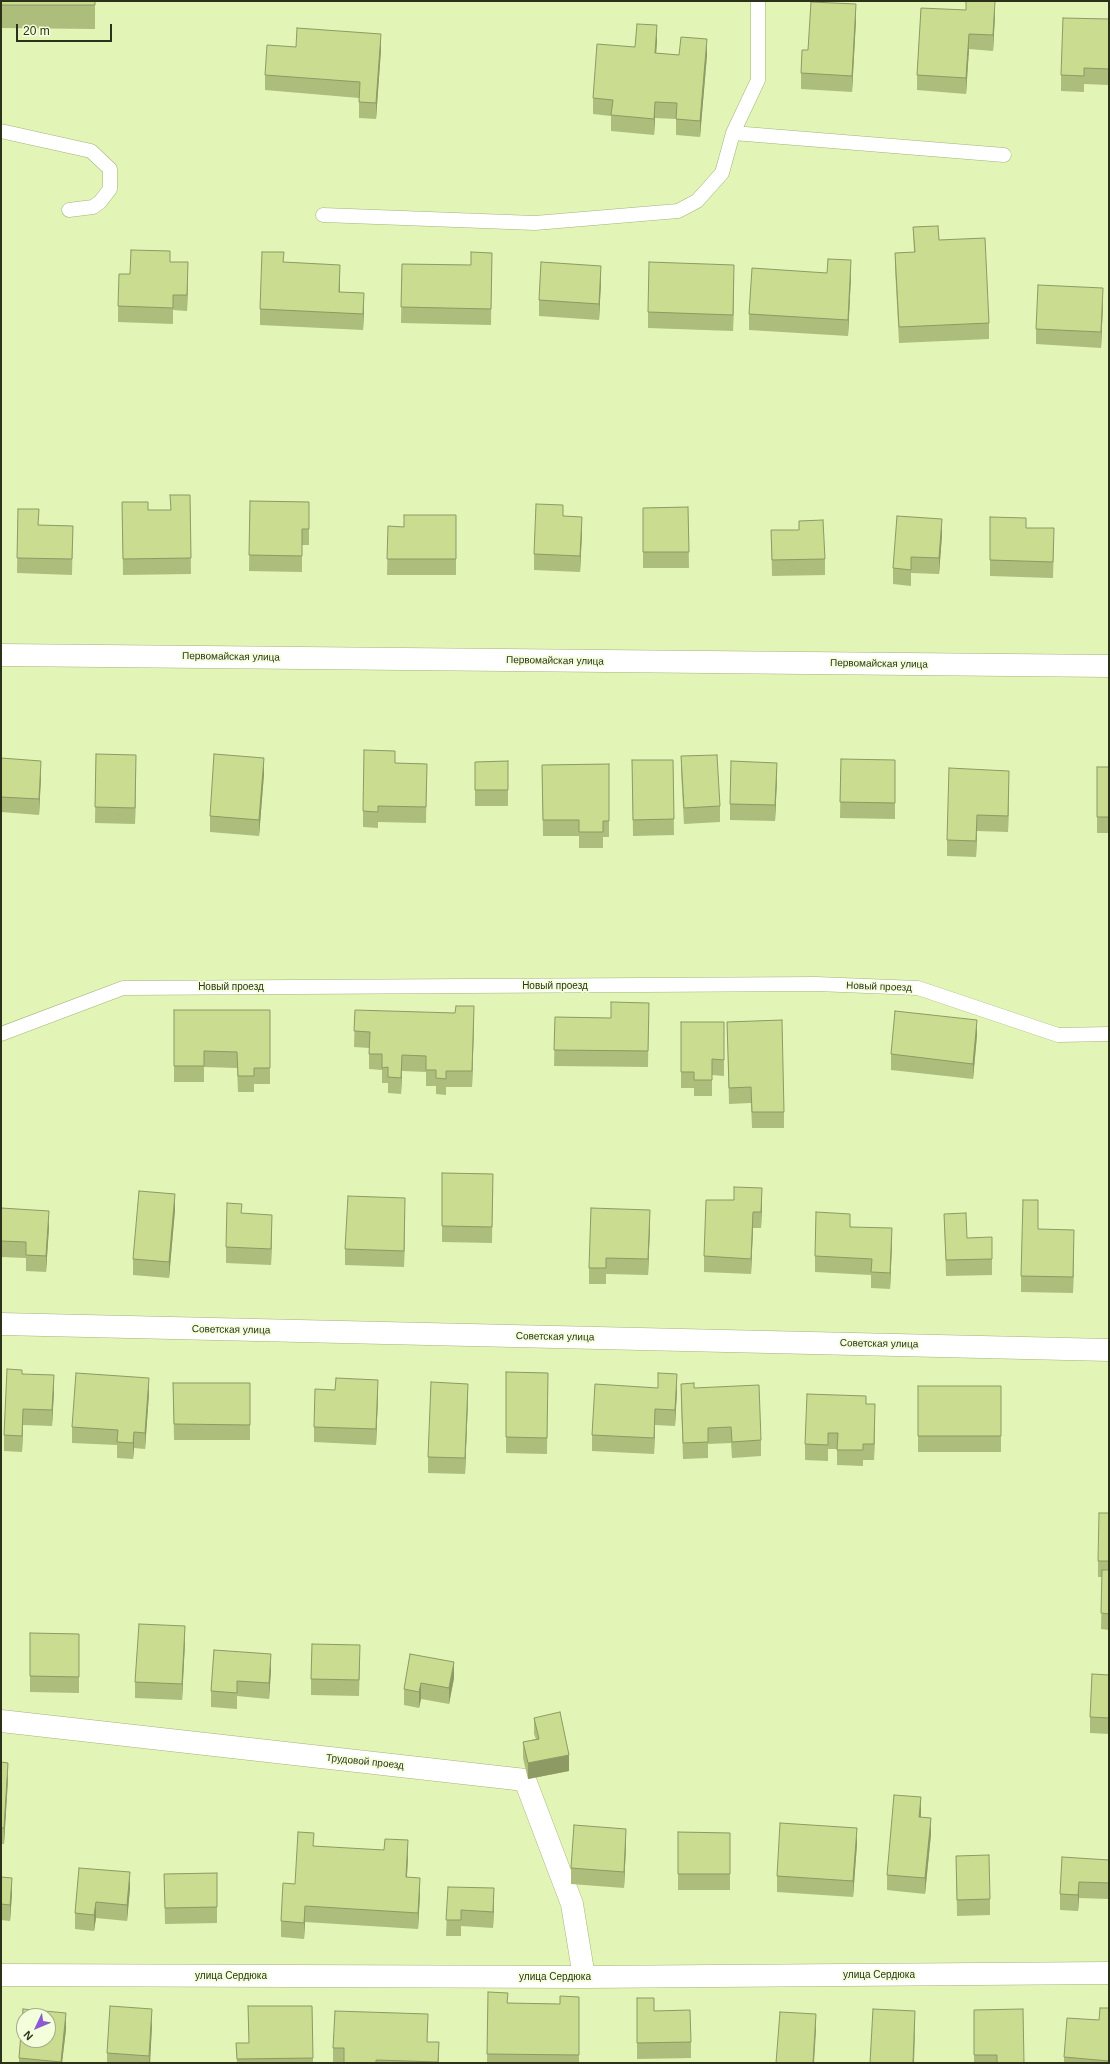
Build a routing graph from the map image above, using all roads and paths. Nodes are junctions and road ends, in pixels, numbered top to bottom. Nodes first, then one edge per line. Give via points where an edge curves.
1 (758, 1) edge
2 (1, 131) edge
3 (733, 133) junction
4 (1004, 154) dead end
5 (69, 210) dead end
6 (323, 215) dead end
7 (1, 655) edge
8 (1109, 666) edge
9 (1, 1034) edge
10 (1109, 1034) edge
11 (1, 1324) edge
12 (1109, 1350) edge
13 (1, 1721) edge
14 (1109, 1973) edge
15 (1, 1975) edge
16 (584, 1977) junction

1 - 3 lane via 758,80
2 - 5 lane via 91,151 110,169 110,189 100,202 93,207
3 - 4 lane
3 - 6 lane via 722,172 697,201 678,211 535,223
7 - 8 street, Первомайская улица
9 - 10 lane, Новый проезд via 123,988 816,984 918,988 1058,1035
11 - 12 street, Советская улица
13 - 16 street, Трудовой проезд via 525,1780 572,1904
14 - 16 street, улица Сердюка
15 - 16 street, улица Сердюка

